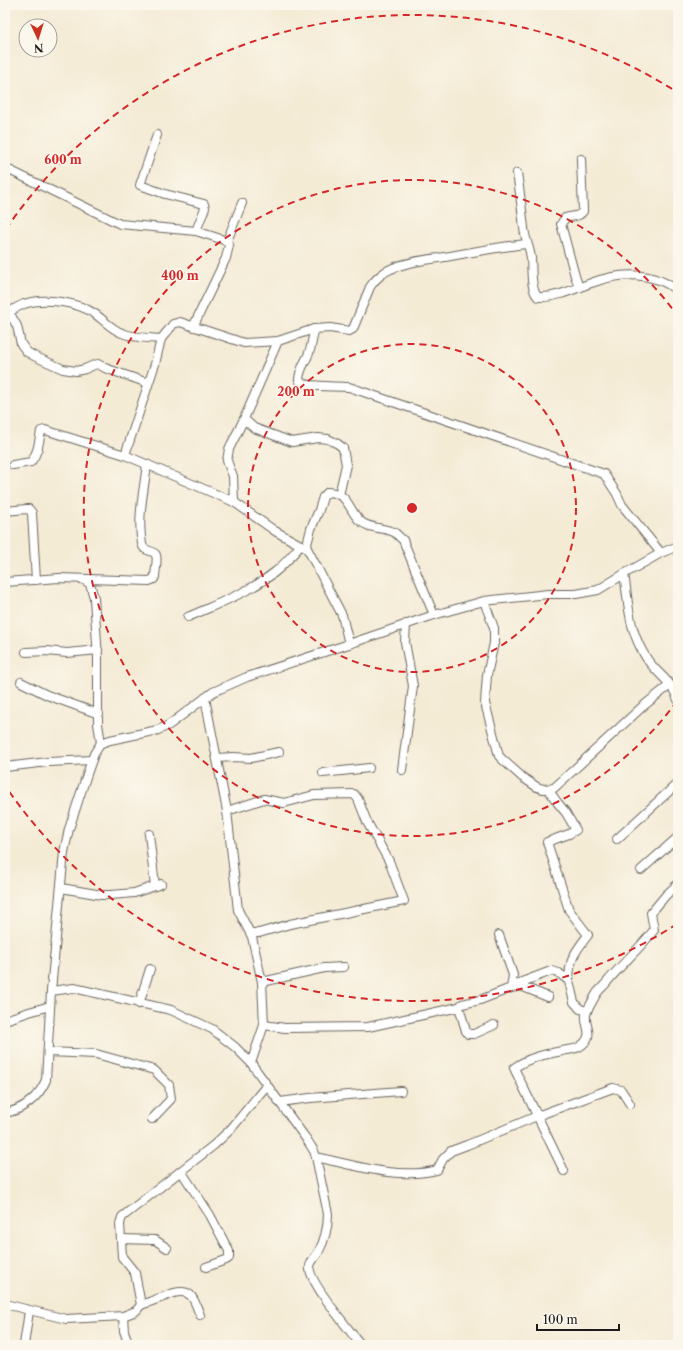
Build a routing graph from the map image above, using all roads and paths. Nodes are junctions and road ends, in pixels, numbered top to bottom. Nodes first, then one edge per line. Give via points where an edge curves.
1 (157, 135) dead end
2 (581, 159) dead end
3 (5, 168) edge
4 (517, 173) dead end
5 (242, 203) dead end
6 (196, 231) junction
7 (227, 241) junction
8 (527, 244) junction
9 (579, 288) junction
10 (678, 291) edge
11 (7, 313) edge
12 (193, 326) junction
13 (314, 329) junction
14 (161, 339) junction
15 (278, 341) junction
16 (148, 382) junction
17 (244, 418) junction
18 (126, 455) junction
19 (147, 464) junction
20 (13, 465) dead end
21 (340, 495) junction
22 (234, 502) junction
23 (5, 511) edge
24 (303, 546) junction
25 (678, 546) edge
26 (662, 553) junction
27 (624, 574) junction
28 (82, 579) junction
29 (36, 580) junction
30 (5, 582) edge
31 (484, 601) junction
32 (434, 615) junction
33 (188, 617) dead end
34 (406, 624) junction
35 (349, 644) junction
36 (98, 650) junction
37 (26, 652) dead end
38 (21, 682) dead end
39 (670, 685) junction
40 (205, 698) junction
41 (678, 700) edge
42 (99, 714) junction
43 (101, 744) junction
44 (279, 752) dead end
45 (217, 758) junction
46 (92, 760) junction
47 (5, 767) edge
48 (369, 768) dead end
49 (402, 770) dead end
50 (323, 773) dead end
51 (678, 783) edge
52 (548, 789) junction
53 (226, 811) junction
54 (149, 834) dead end
55 (678, 836) edge
56 (617, 839) dead end
57 (641, 870) dead end
58 (678, 884) edge
59 (61, 888) junction
60 (375, 909) dead end
61 (321, 915) dead end
62 (250, 933) junction
63 (498, 935) dead end
64 (344, 967) dead end
65 (150, 969) dead end
66 (569, 981) junction
67 (262, 982) junction
68 (511, 988) junction
69 (51, 990) junction
70 (548, 997) dead end
71 (139, 1004) junction
72 (50, 1006) junction
73 (460, 1007) junction
74 (587, 1011) junction
75 (5, 1020) edge
76 (264, 1025) junction
77 (494, 1025) dead end
78 (48, 1052) junction
79 (251, 1063) junction
80 (267, 1085) junction
81 (401, 1091) dead end
82 (280, 1102) junction
83 (630, 1104) dead end
84 (5, 1113) edge
85 (537, 1116) junction
86 (152, 1119) dead end
87 (316, 1157) junction
88 (181, 1171) junction
89 (564, 1171) dead end
90 (121, 1239) junction
91 (167, 1248) dead end
92 (206, 1267) dead end
93 (5, 1304) edge
94 (141, 1306) junction
95 (29, 1311) junction
96 (200, 1315) dead end
97 (123, 1316) junction
98 (24, 1345) edge
99 (129, 1345) edge
100 (361, 1345) edge

1 - 6 street via 140,184 165,194 204,204 205,208
2 - 9 street via 583,211 582,214 565,218 561,224
3 - 6 street via 120,224
4 - 8 street
5 - 7 street
6 - 7 street
7 - 12 street via 229,245 226,258
8 - 9 street via 538,297
8 - 13 street via 424,260 393,269 379,277 370,287 353,328 349,331
9 - 10 street via 604,278 638,274 651,276
11 - 14 street via 32,302 74,304 95,314 123,334
11 - 16 street via 17,326 23,348 55,367 76,371 98,364
12 - 14 street via 177,322
12 - 15 street via 244,343
13 - 15 street
13 - 26 street via 310,348 300,371 299,380 302,384 349,387 604,474 630,516
14 - 16 street
15 - 17 street
16 - 18 street
17 - 21 street via 254,428 292,442 328,439 343,448 346,465
17 - 22 street via 227,456 233,476
18 - 19 street
18 - 20 street via 45,430 41,431 35,457 31,462
19 - 22 street
19 - 28 street via 142,544 145,550 155,554 155,578 149,581
21 - 24 street via 328,492 323,497 320,510
21 - 32 street via 359,520 374,528 395,533 403,540
22 - 24 street via 275,531
23 - 29 street via 29,509 32,513
24 - 33 street via 266,579
24 - 35 street via 342,615
25 - 26 street
26 - 27 street
27 - 31 street via 590,592
27 - 39 street via 630,620 635,636 647,659
28 - 29 street
28 - 36 street via 89,583 94,598
29 - 30 street
31 - 32 street
31 - 52 street via 494,628 485,703 499,756 531,784
32 - 34 street
34 - 35 street
34 - 49 street via 405,642 413,686
35 - 40 street via 247,677
36 - 37 street via 66,653
36 - 42 street
38 - 42 street via 47,695
39 - 41 street
39 - 52 street via 642,707 554,788
40 - 43 street via 169,725 158,730
40 - 45 street
42 - 43 street
43 - 46 street
44 - 45 street via 251,758
45 - 53 street
46 - 47 street
46 - 59 street via 69,828
48 - 50 street
51 - 56 street
52 - 66 street via 576,830 547,842 568,910 588,935 575,952 569,967
53 - 62 street via 238,910
53 - 62 street via 264,799 284,803 314,795 354,794 389,861 404,901
54 - 59 street via 158,885 134,893 111,895
55 - 57 street
58 - 74 street via 651,913 654,930 597,992
59 - 69 street
60 - 61 street via 354,908
62 - 67 street
63 - 68 street via 513,975
64 - 67 street via 324,968
65 - 71 street
66 - 68 street via 559,973 551,971
66 - 74 street via 574,1002 580,1009
67 - 76 street
68 - 70 street via 521,986
68 - 73 street via 462,1004
69 - 71 street via 74,988
69 - 72 street
71 - 79 street via 172,1010 212,1029
72 - 75 street
72 - 78 street
73 - 76 street via 368,1027 285,1028
73 - 77 street via 468,1034
74 - 85 street via 585,1019 589,1034 587,1040 576,1050 552,1053 521,1062 514,1068
76 - 79 street
78 - 84 street via 43,1089 17,1111
78 - 86 street via 96,1054 154,1070 169,1085 171,1099
79 - 80 street
80 - 82 street
80 - 88 street via 231,1129
81 - 82 street
82 - 87 street
83 - 85 street via 622,1090 613,1088
85 - 87 street via 451,1151 437,1170 428,1172 383,1171
85 - 89 street
87 - 100 street via 328,1224 325,1240 310,1264 310,1274
88 - 90 street via 122,1217
88 - 92 street via 210,1215 229,1252 229,1258 226,1260
90 - 91 street via 155,1240
90 - 94 street via 123,1259 135,1273
93 - 95 street
94 - 96 street via 174,1293 186,1292 191,1294
94 - 97 street
95 - 97 street via 66,1319
95 - 98 street
97 - 99 street via 124,1331

